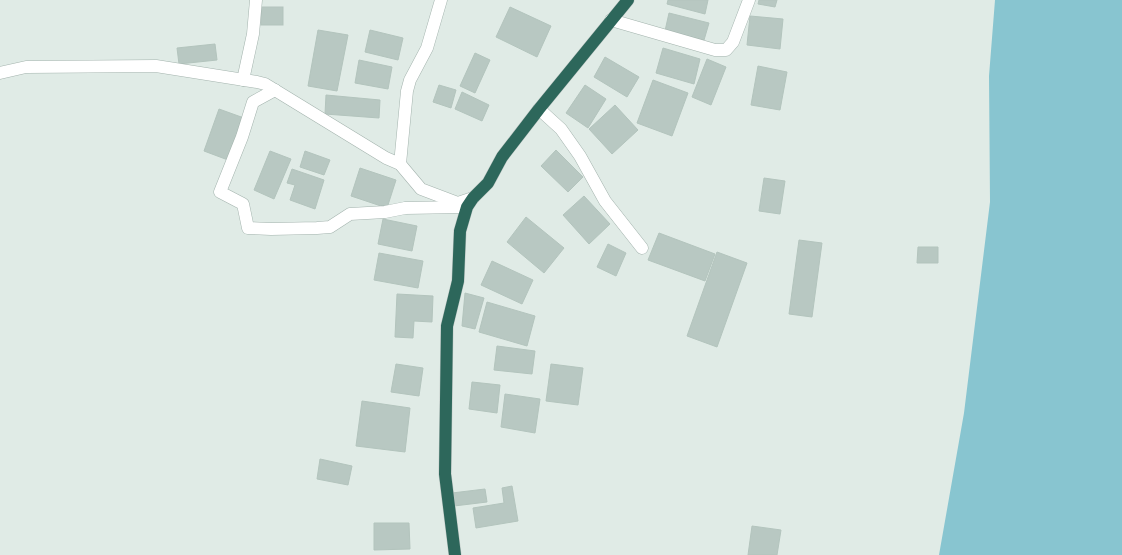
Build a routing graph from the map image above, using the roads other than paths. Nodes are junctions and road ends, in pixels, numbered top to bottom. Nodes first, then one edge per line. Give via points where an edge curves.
1 (256, 0) edge
2 (441, 0) edge
3 (628, 0) edge
4 (749, 0) edge
5 (611, 20) junction
6 (0, 73) edge
7 (243, 80) junction
8 (275, 90) junction
9 (539, 108) junction
10 (400, 164) junction
11 (470, 203) junction
12 (642, 248) dead end
13 (455, 555) edge

1 - 7 street via 253,34
2 - 10 street via 427,48 407,91
3 - 5 highway
4 - 5 street via 733,42 726,50 715,50
5 - 9 highway
6 - 7 street via 26,67 156,66
7 - 8 street via 265,84
8 - 10 street
8 - 11 street via 253,102 220,192 243,204 248,228 317,228 330,226 350,214
9 - 11 highway via 502,157 488,183
9 - 12 street via 561,129 605,201
10 - 11 street via 421,190 458,202
11 - 13 highway via 460,231 458,280 447,326 445,474

